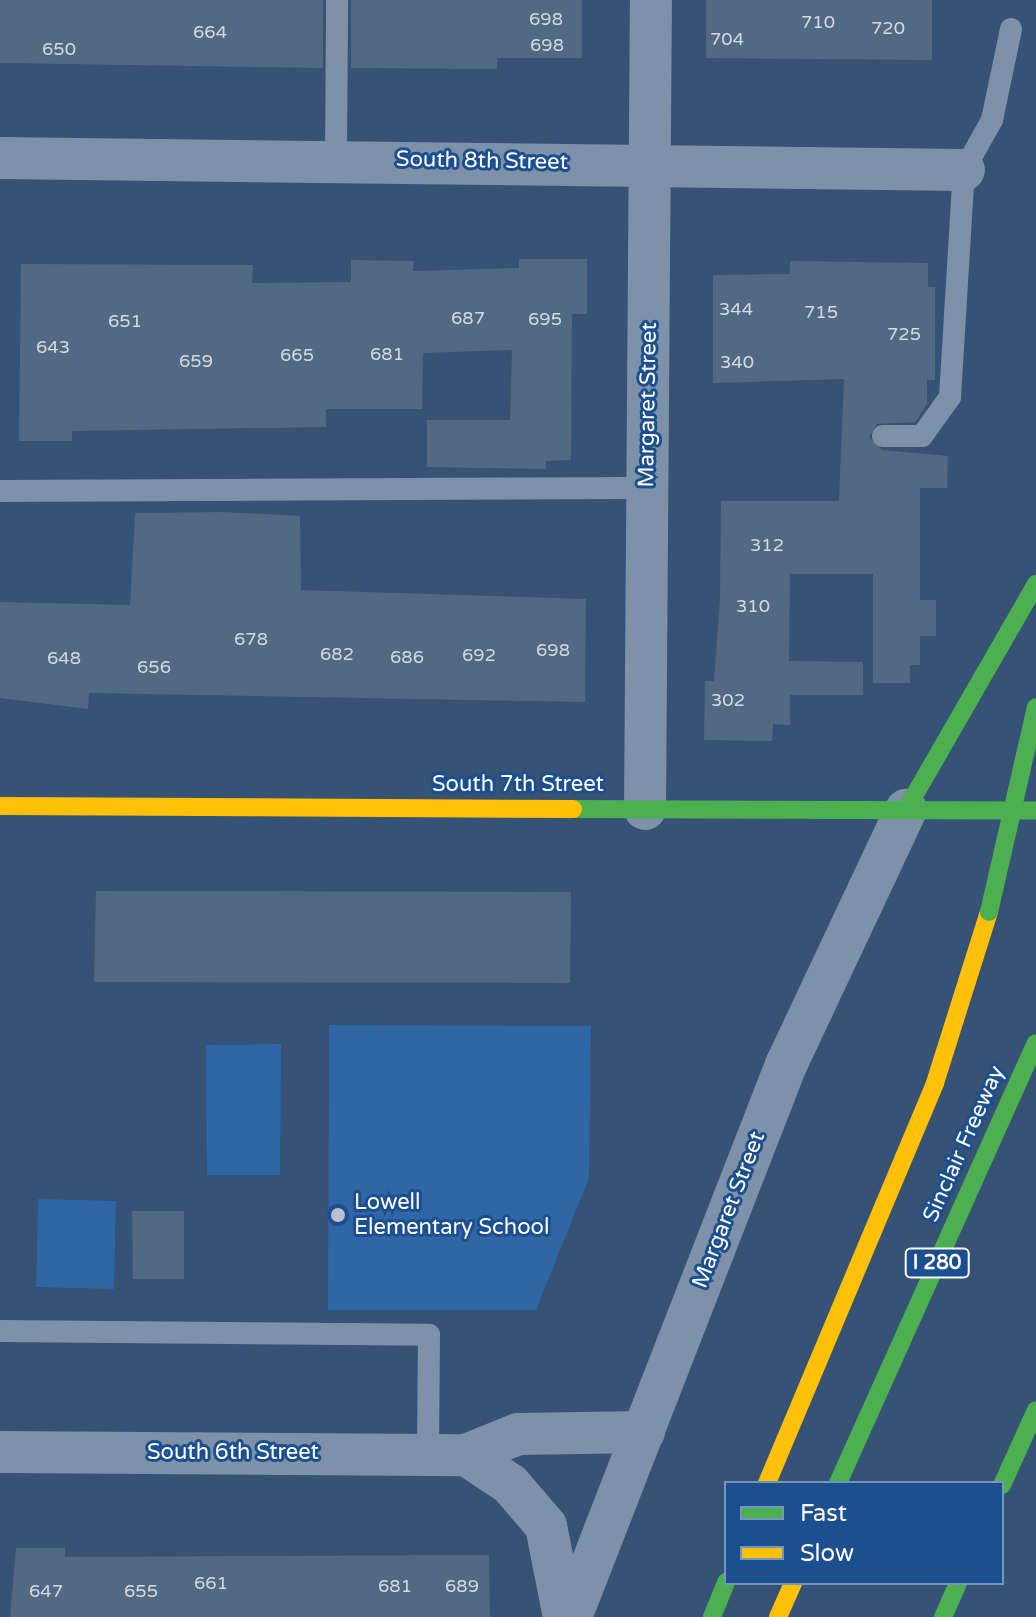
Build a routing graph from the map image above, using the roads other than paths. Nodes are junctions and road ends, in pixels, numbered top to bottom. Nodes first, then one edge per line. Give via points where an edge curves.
1 (337, 0) edge
2 (651, 0) edge
3 (1011, 29) dead end
4 (0, 158) edge
5 (336, 159) junction
6 (651, 164) junction
7 (964, 170) junction
8 (883, 436) dead end
9 (647, 488) junction
10 (0, 491) edge
11 (1036, 584) edge
12 (1036, 707) edge
13 (0, 806) edge
14 (645, 809) junction
15 (906, 810) junction
16 (1036, 811) edge
17 (1036, 1043) edge
18 (0, 1331) edge
19 (1036, 1410) edge
20 (644, 1432) junction
21 (0, 1452) edge
22 (447, 1455) junction
23 (768, 1481) edge
24 (839, 1481) edge
25 (1004, 1481) edge
26 (725, 1585) edge
27 (792, 1585) edge
28 (957, 1585) edge
29 (564, 1617) edge
30 (571, 1617) edge
31 (712, 1617) edge
32 (778, 1617) edge
33 (943, 1617) edge

1 - 5 lane
2 - 6 street, Margaret Street
3 - 7 lane via 992,120
4 - 5 street, South 8th Street
5 - 6 street, South 8th Street
6 - 7 street, South 8th Street
6 - 9 street, Margaret Street
7 - 8 lane via 950,397 922,436
9 - 10 lane
9 - 14 street, Margaret Street
11 - 15 main road
12 - 23 main road, bridge via 989,912 935,1083
13 - 14 main road, South 7th Street
14 - 15 main road, South 7th Street
15 - 16 main road, South 7th Street
15 - 20 street, Margaret Street via 792,1051
17 - 24 main road, Sinclair Freeway / I 280
18 - 22 lane via 429,1335
19 - 25 main road
20 - 22 street, South 6th Street via 518,1434
20 - 30 street, Margaret Street
21 - 22 street, South 6th Street
22 - 29 street via 510,1484 546,1526
26 - 31 main road
27 - 32 main road
28 - 33 main road

